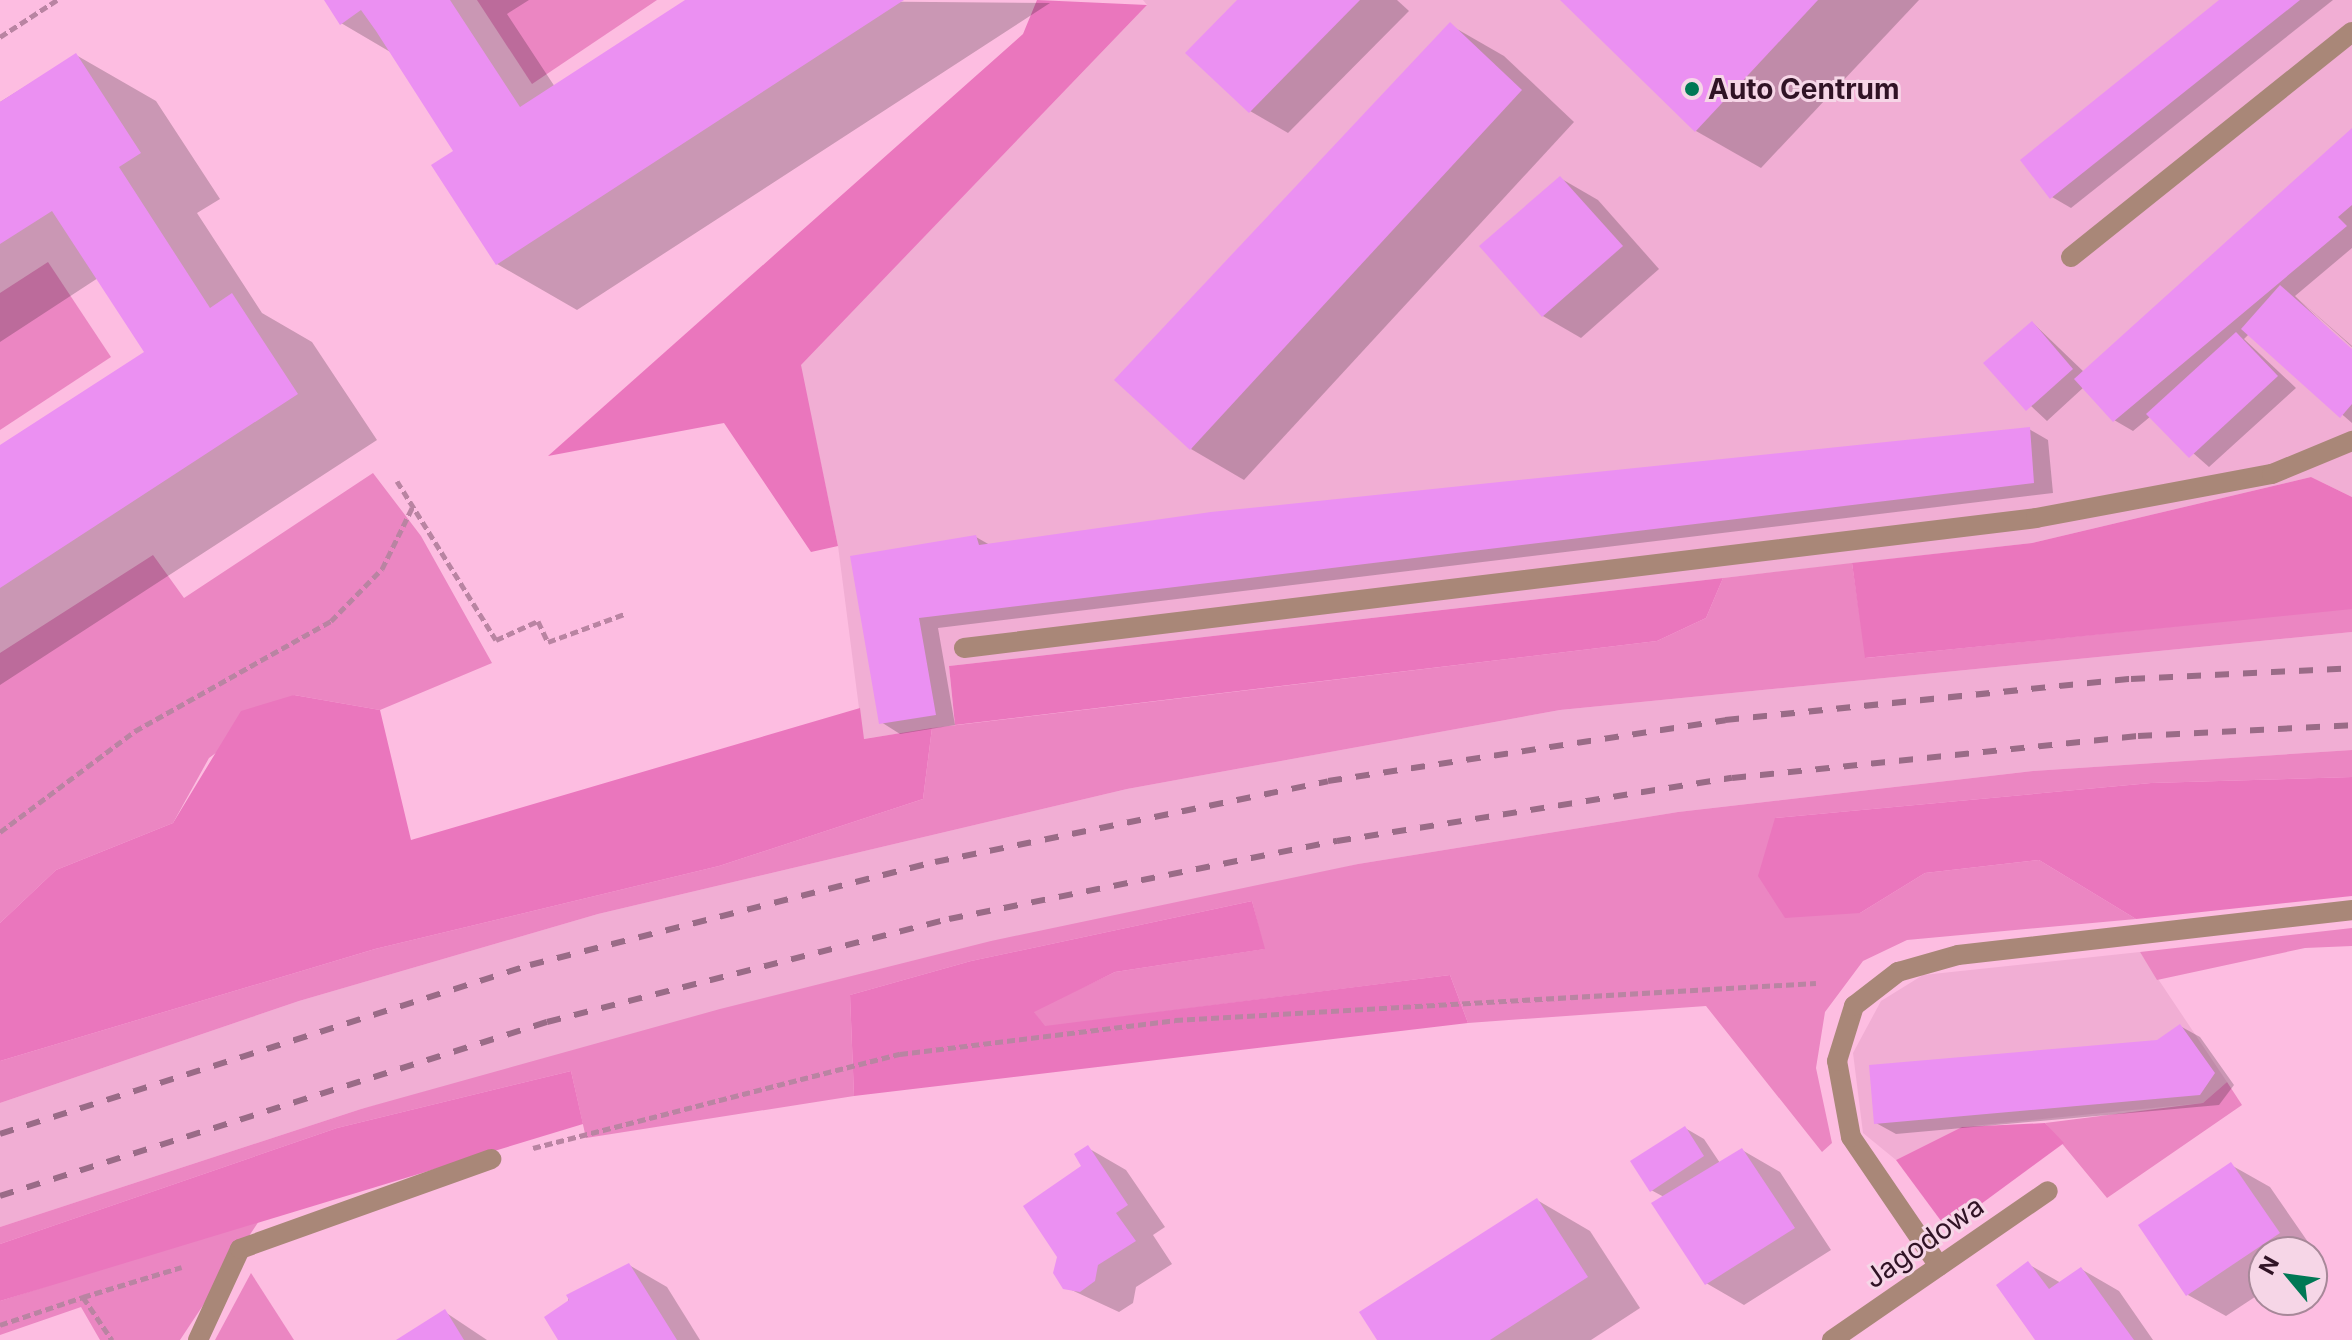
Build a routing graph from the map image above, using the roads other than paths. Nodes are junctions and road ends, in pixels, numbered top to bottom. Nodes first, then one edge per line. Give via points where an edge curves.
1 (2352, 32) edge
2 (2071, 257) dead end
3 (2352, 441) edge
4 (964, 648) dead end
5 (2352, 910) edge
6 (491, 1159) road end
7 (2048, 1191) dead end
8 (1939, 1266) junction
9 (198, 1340) edge
10 (1832, 1340) edge

1 - 2 street
3 - 4 street via 2272,474 2036,518
5 - 8 street via 1958,955 1898,972 1854,1006 1837,1061 1851,1137
6 - 9 street via 240,1249
7 - 8 street, Jagodowa
8 - 10 street, Jagodowa

